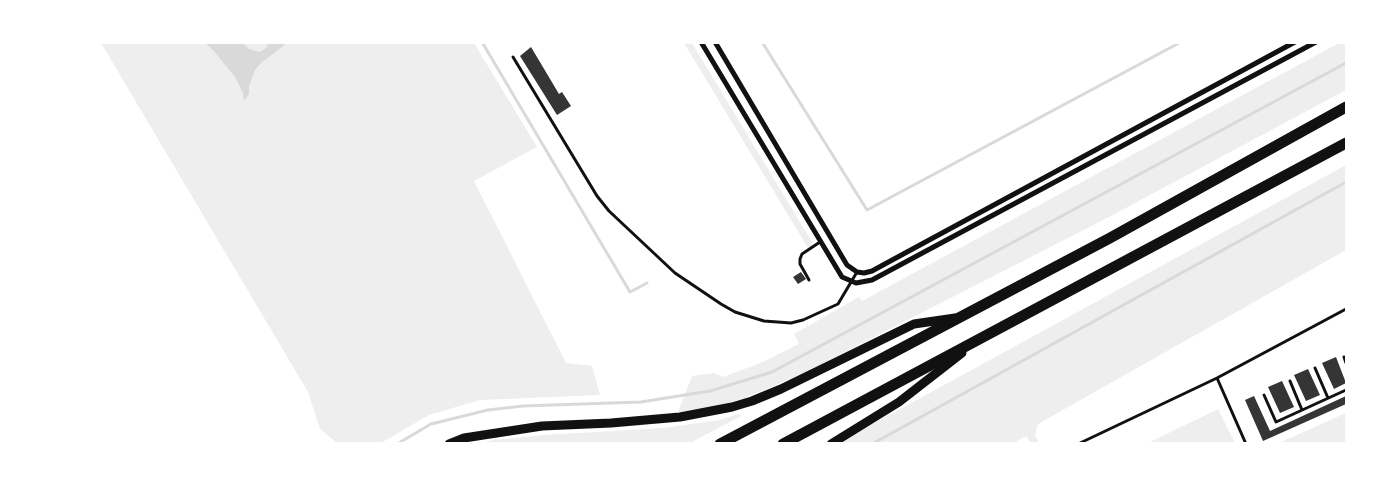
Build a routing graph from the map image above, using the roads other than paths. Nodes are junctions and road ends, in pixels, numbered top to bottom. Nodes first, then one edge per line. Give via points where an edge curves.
1 (702, 42) edge
2 (715, 42) edge
3 (1295, 42) edge
4 (1316, 42) edge
5 (513, 57) dead end
6 (1346, 107) edge
7 (1346, 144) edge
8 (821, 242) junction
9 (857, 272) junction
10 (809, 280) dead end
11 (851, 281) junction
12 (1346, 309) edge
13 (963, 316) junction
14 (973, 343) junction
15 (1344, 357) dead end
16 (1346, 363) edge
17 (1315, 368) dead end
18 (1217, 378) junction
19 (1290, 381) dead end
20 (1346, 390) edge
21 (1264, 396) dead end
22 (1328, 398) junction
23 (1302, 410) junction
24 (449, 444) edge
25 (720, 444) edge
26 (783, 444) edge
27 (831, 444) edge
28 (1078, 444) edge
29 (1246, 444) edge

1 - 8 street
2 - 9 street via 848,265
3 - 9 street via 872,271
4 - 11 street via 872,280
5 - 11 lane via 609,211 675,273 714,299 750,318 791,323 815,316 838,304
6 - 13 highway
7 - 14 highway
8 - 10 lane via 802,254 800,259
8 - 11 street via 842,277
9 - 11 lane
12 - 18 lane
13 - 24 main road via 914,324 781,390 732,407 680,417 542,426 464,438
13 - 25 highway
14 - 26 highway
14 - 27 main road via 899,402
15 - 16 lane
17 - 22 lane
18 - 28 lane
18 - 29 lane
19 - 23 lane
20 - 22 lane
21 - 23 lane via 1276,422
22 - 23 lane

